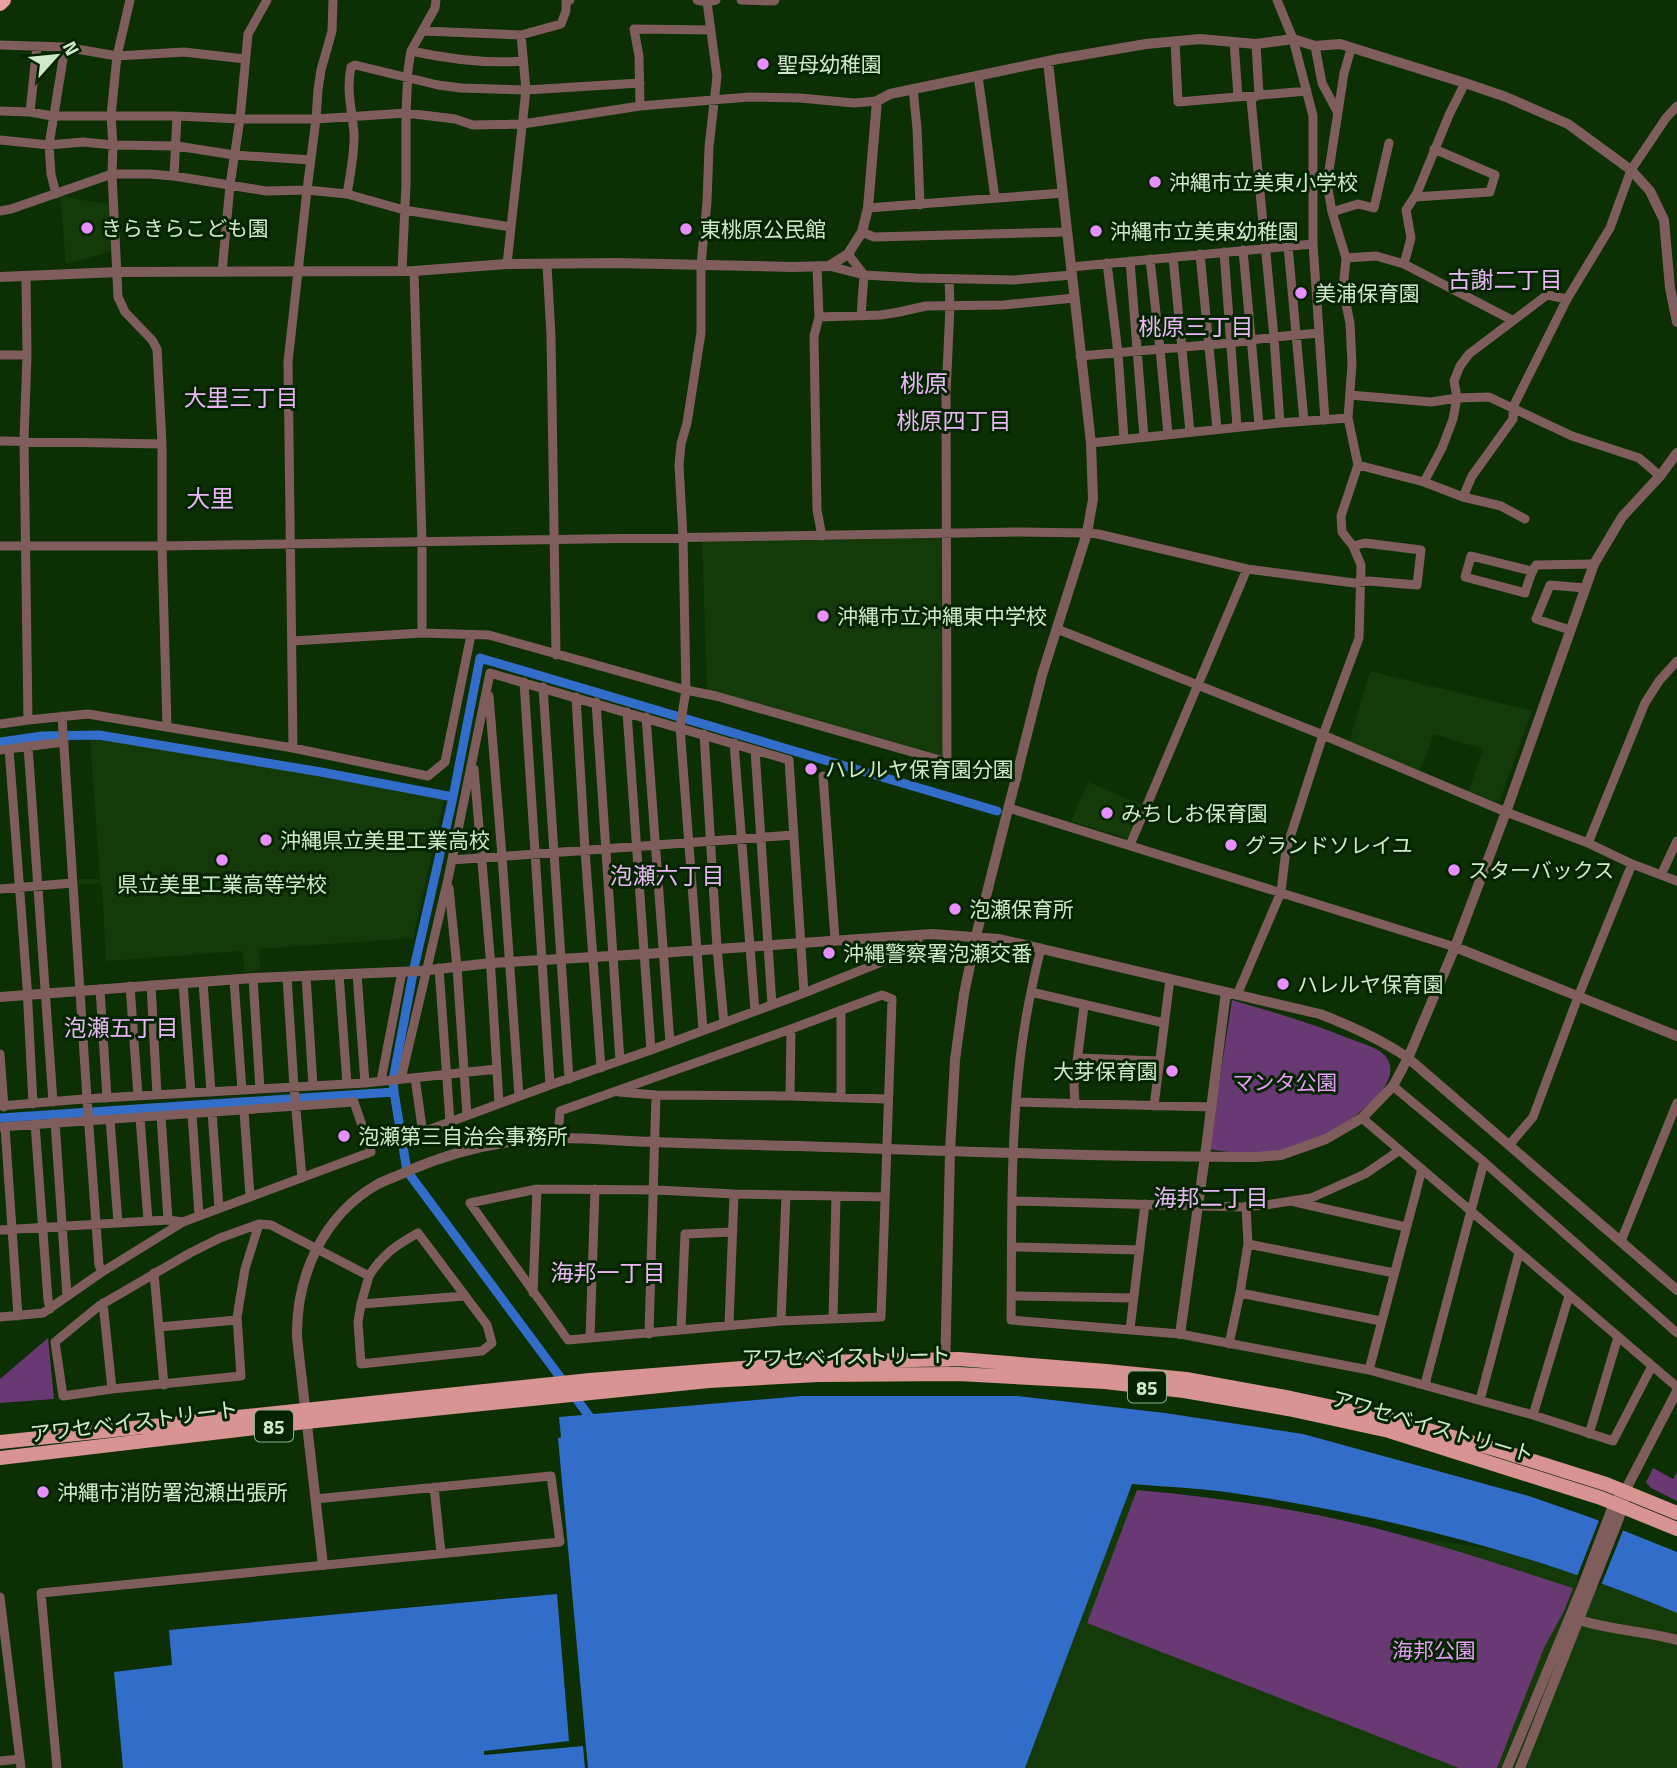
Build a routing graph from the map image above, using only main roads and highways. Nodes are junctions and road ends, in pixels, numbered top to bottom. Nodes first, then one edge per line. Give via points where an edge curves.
1 (4, 0) edge
2 (0, 4) edge
3 (945, 1366) junction
4 (306, 1415) junction
5 (0, 1442) edge
6 (0, 1458) edge
7 (1677, 1513) edge
8 (1677, 1529) edge

1 - 2 highway
3 - 4 main road, アワセベイストリート / 85 via 819,1362
3 - 7 main road, アワセベイストリート / 85 via 1106,1371 1186,1379 1291,1398 1498,1450
3 - 8 main road, アワセベイストリート / 85 via 1184,1391 1389,1431
4 - 5 main road, アワセベイストリート / 85
4 - 6 main road, アワセベイストリート / 85

